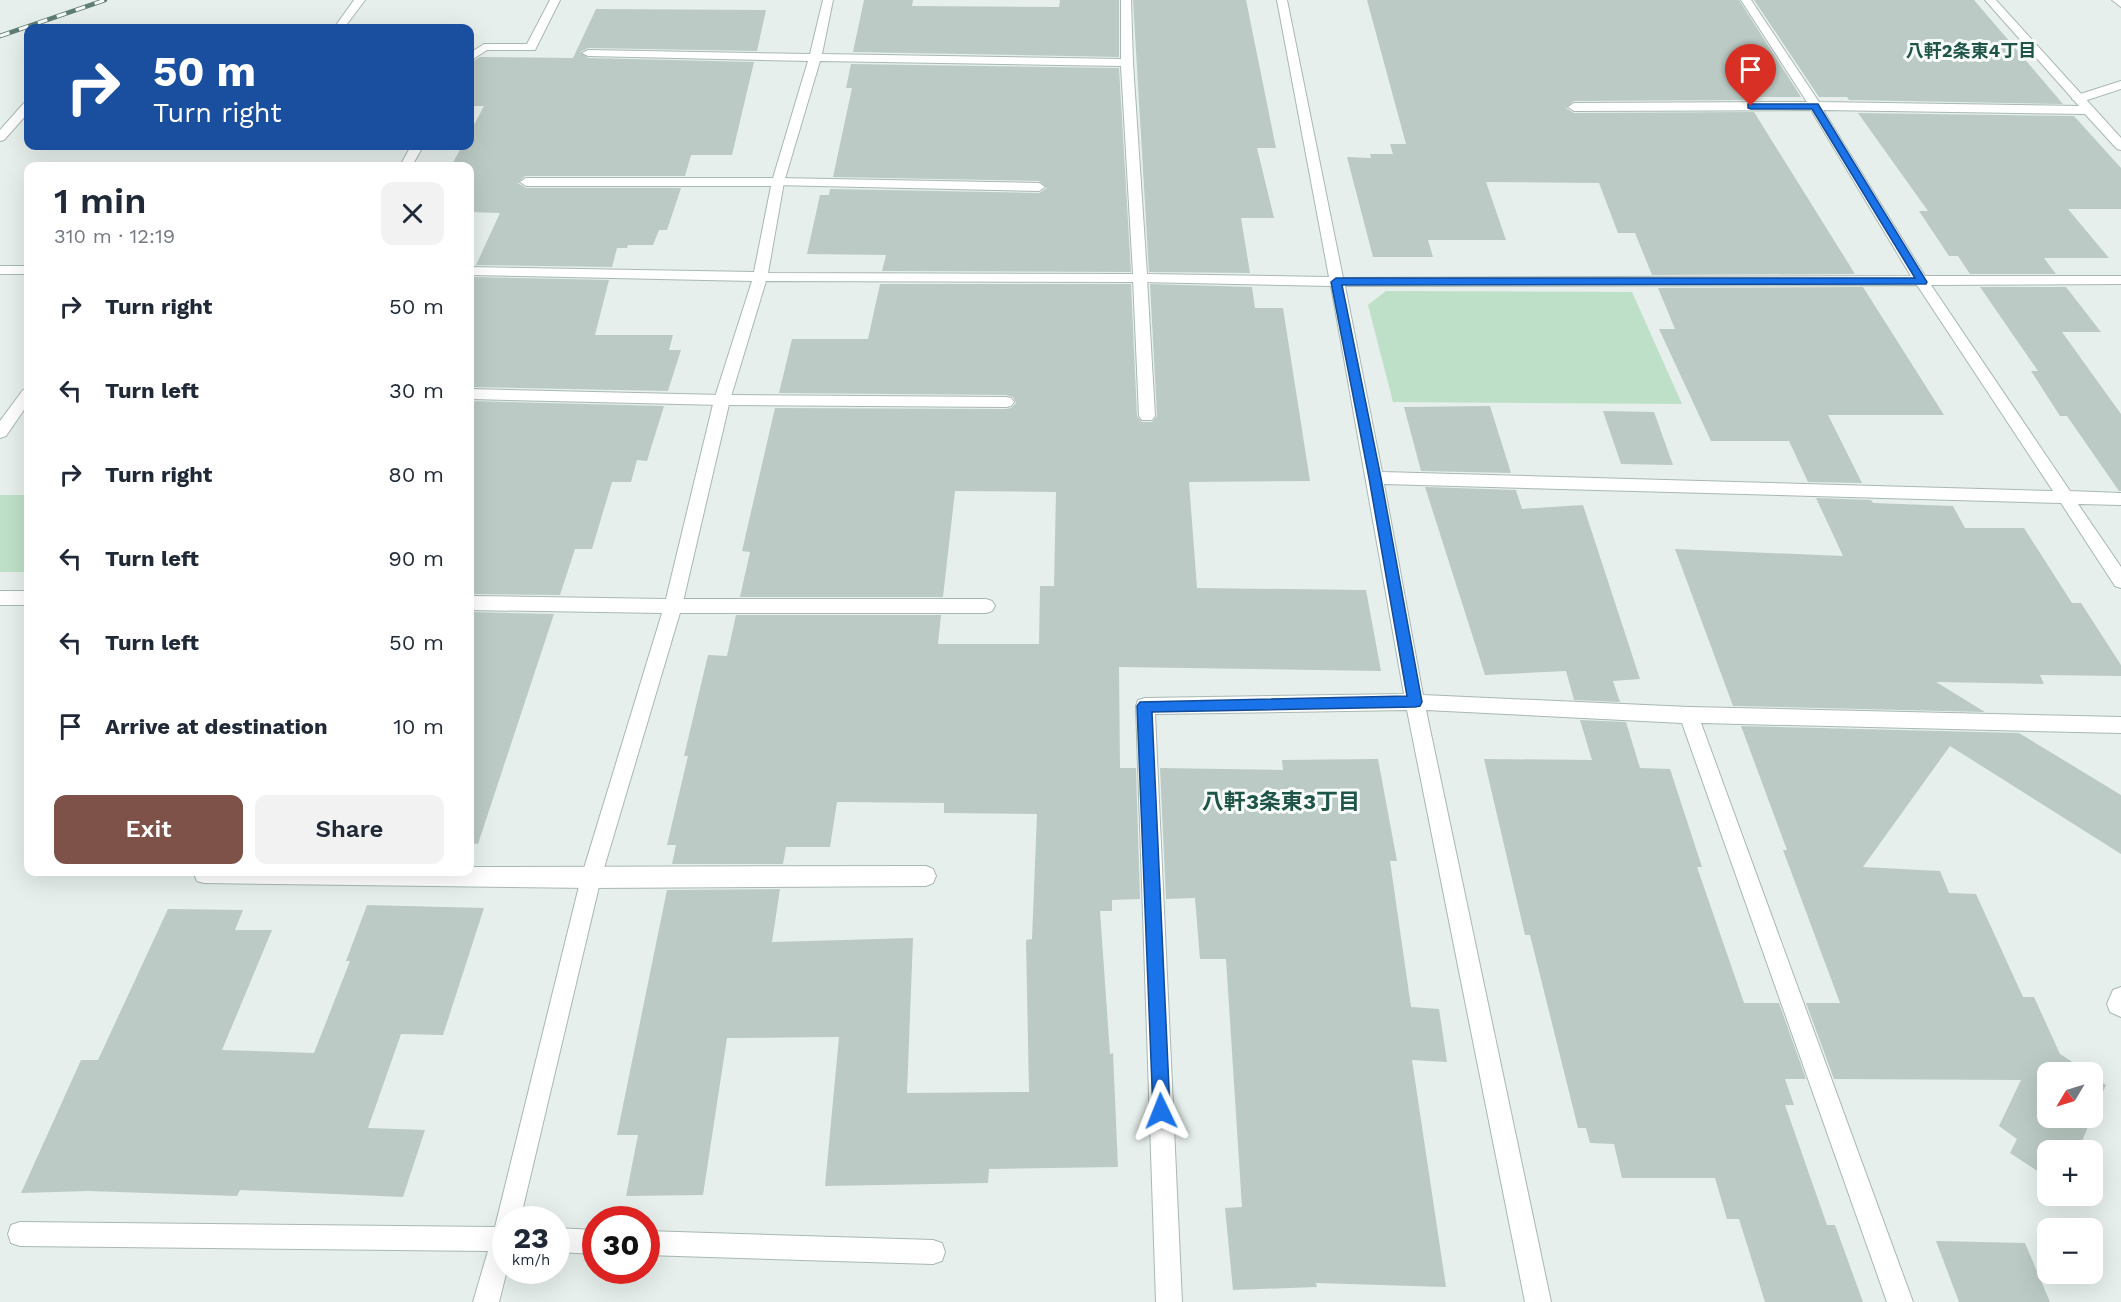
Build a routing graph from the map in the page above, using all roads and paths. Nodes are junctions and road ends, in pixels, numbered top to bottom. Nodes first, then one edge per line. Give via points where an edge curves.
1 (360, 0) edge
2 (555, 0) edge
3 (828, 0) edge
4 (1126, 0) edge
5 (1282, 0) edge
6 (1746, 0) edge
7 (1990, 0) edge
8 (2117, 0) edge
9 (2121, 4) edge
10 (342, 24) edge
11 (588, 53) dead end
12 (474, 55) edge
13 (815, 58) junction
14 (1127, 63) junction
15 (2121, 85) edge
16 (2078, 99) junction
17 (1815, 106) junction
18 (1574, 107) dead end
19 (24, 110) edge
20 (2088, 110) junction
21 (0, 136) edge
22 (2121, 146) edge
23 (526, 182) dead end
24 (778, 182) junction
25 (1039, 188) dead end
26 (0, 270) edge
27 (24, 270) edge
28 (474, 271) edge
29 (760, 277) junction
30 (1140, 278) junction
31 (2121, 280) edge
32 (1336, 282) junction
33 (1922, 282) junction
34 (474, 394) edge
35 (24, 399) edge
36 (722, 400) junction
37 (1006, 402) dead end
38 (1147, 416) dead end
39 (0, 432) edge
40 (1375, 478) junction
41 (2067, 498) junction
42 (2121, 499) edge
43 (2121, 581) edge
44 (0, 598) edge
45 (24, 598) edge
46 (474, 603) edge
47 (673, 606) junction
48 (986, 606) dead end
49 (1415, 702) junction
50 (1689, 715) junction
51 (2121, 725) edge
52 (398, 876) edge
53 (926, 876) dead end
54 (591, 878) junction
55 (2121, 998) edge
56 (2121, 1006) edge
57 (512, 1206) edge
58 (492, 1232) edge
59 (20, 1234) dead end
60 (660, 1243) edge
61 (933, 1252) dead end
62 (492, 1281) edge
63 (486, 1302) edge
64 (1169, 1302) edge
65 (1538, 1302) edge
66 (1900, 1302) edge

1 - 10 street
2 - 12 street via 531,48 484,48
3 - 13 street
4 - 14 street
5 - 32 street
6 - 17 street
7 - 16 street
8 - 9 street
11 - 13 street
13 - 14 street
13 - 24 street
14 - 30 street
15 - 16 street
16 - 20 street
17 - 18 street
17 - 20 street
17 - 33 street
19 - 21 street
20 - 22 street
23 - 24 street
24 - 25 street
24 - 29 street
26 - 27 street
28 - 29 street
29 - 30 street
29 - 36 street
30 - 32 street
30 - 38 street
31 - 33 street
32 - 33 street
32 - 40 street
33 - 41 street
34 - 36 street
35 - 39 street
36 - 37 street
36 - 47 street
40 - 41 street
40 - 49 street
41 - 42 street
41 - 43 street
44 - 45 street
46 - 47 street
47 - 48 street
47 - 54 street
49 - 50 street
49 - 64 street via 1144,706
49 - 65 street
50 - 51 street
50 - 66 street
52 - 54 street
53 - 54 street
54 - 57 street
55 - 56 street
58 - 59 street
60 - 61 street
62 - 63 street

